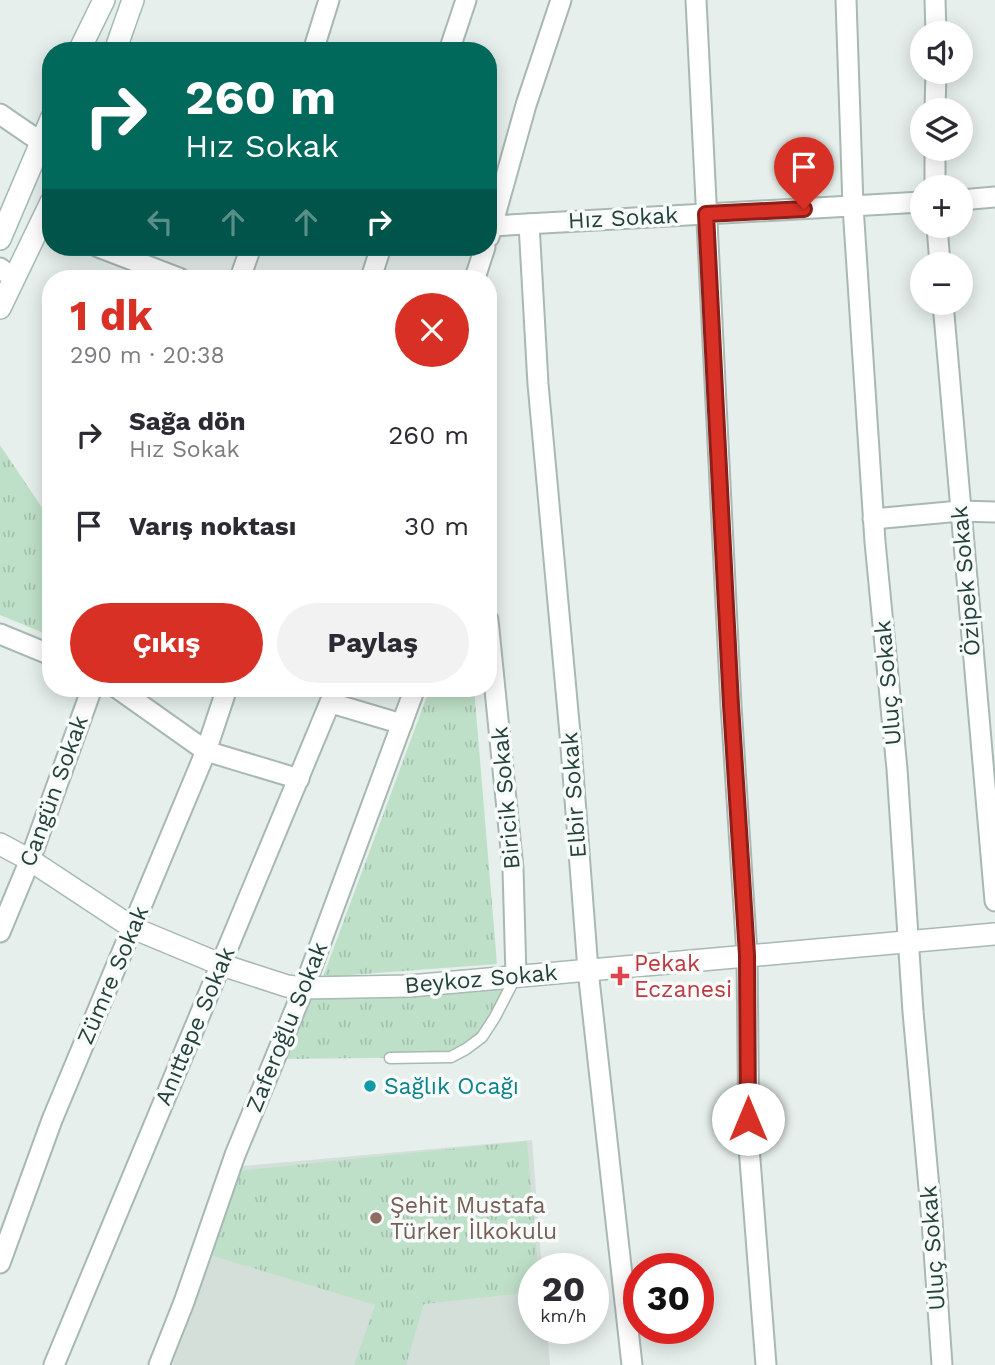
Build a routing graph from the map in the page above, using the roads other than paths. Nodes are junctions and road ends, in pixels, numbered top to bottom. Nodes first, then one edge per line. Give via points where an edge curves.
1 (104, 0) edge
2 (133, 0) edge
3 (329, 0) edge
4 (466, 0) edge
5 (561, 0) edge
6 (696, 0) edge
7 (846, 0) edge
8 (935, 0) edge
9 (936, 21) edge
10 (83, 42) edge
11 (118, 42) edge
12 (316, 42) edge
13 (452, 42) edge
14 (0, 114) edge
15 (42, 143) edge
16 (42, 154) edge
17 (995, 197) edge
18 (973, 199) edge
19 (910, 203) edge
20 (853, 206) junction
21 (497, 207) edge
22 (706, 214) junction
23 (529, 224) junction
24 (497, 231) edge
25 (42, 232) edge
26 (0, 239) edge
27 (122, 256) edge
28 (158, 270) edge
29 (7, 273) edge
30 (0, 308) edge
31 (944, 315) edge
32 (960, 511) junction
33 (995, 512) edge
34 (873, 519) junction
35 (0, 634) edge
36 (42, 651) edge
37 (89, 697) edge
38 (130, 697) edge
39 (224, 697) edge
40 (332, 697) edge
41 (338, 697) edge
42 (412, 697) edge
43 (496, 697) edge
44 (402, 724) junction
45 (206, 751) junction
46 (299, 779) junction
47 (0, 844) edge
48 (30, 860) junction
49 (995, 901) edge
50 (133, 928) junction
51 (0, 932) edge
52 (995, 934) edge
53 (908, 940) junction
54 (747, 955) junction
55 (222, 965) junction
56 (588, 970) junction
57 (516, 976) junction
58 (304, 988) junction
59 (390, 1058) dead end
60 (0, 1263) edge
61 (54, 1365) edge
62 (159, 1365) edge
63 (632, 1365) edge
64 (766, 1365) edge
65 (942, 1365) edge

1 - 10 street
2 - 11 street
3 - 12 street
4 - 13 street
5 - 21 street
6 - 22 street
7 - 20 street, Uluç Sokak
8 - 9 street
14 - 15 street
16 - 26 street
17 - 18 street
19 - 20 street, Hız Sokak
20 - 22 street, Hız Sokak
20 - 34 street, Uluç Sokak
22 - 23 street, Hız Sokak
22 - 54 street
23 - 24 street, Hız Sokak
23 - 56 street, Elbir Sokak via 538,384
25 - 29 street
27 - 28 street
29 - 30 street
31 - 32 street, Özipek Sokak
32 - 33 street
32 - 34 street
32 - 49 street, Özipek Sokak
34 - 53 street, Uluç Sokak
35 - 36 street
37 - 48 street, Cangün Sokak
38 - 45 street
39 - 45 street, Zümre Sokak
40 - 46 street, Anıttepe Sokak
41 - 44 street
42 - 44 street, Zaferoğlu Sokak
43 - 57 street, Biricik Sokak via 513,869
44 - 58 street, Zaferoğlu Sokak
45 - 46 street
45 - 50 street, Zümre Sokak
46 - 55 street, Anıttepe Sokak
47 - 48 street, Beykoz Sokak
48 - 50 street, Beykoz Sokak
48 - 51 street, Cangün Sokak
50 - 55 street, Beykoz Sokak
50 - 60 street, Zümre Sokak via 52,1119
52 - 53 street, Beykoz Sokak
53 - 54 street, Beykoz Sokak
53 - 65 street, Uluç Sokak
54 - 56 street, Beykoz Sokak
54 - 64 street via 749,1147
55 - 58 street, Beykoz Sokak
55 - 61 street, Anıttepe Sokak
56 - 57 street, Beykoz Sokak
56 - 63 street, Elbir Sokak
57 - 58 street, Beykoz Sokak via 410,986
57 - 59 lane via 482,1037 466,1049 451,1057
58 - 62 street, Zaferoğlu Sokak via 235,1155

